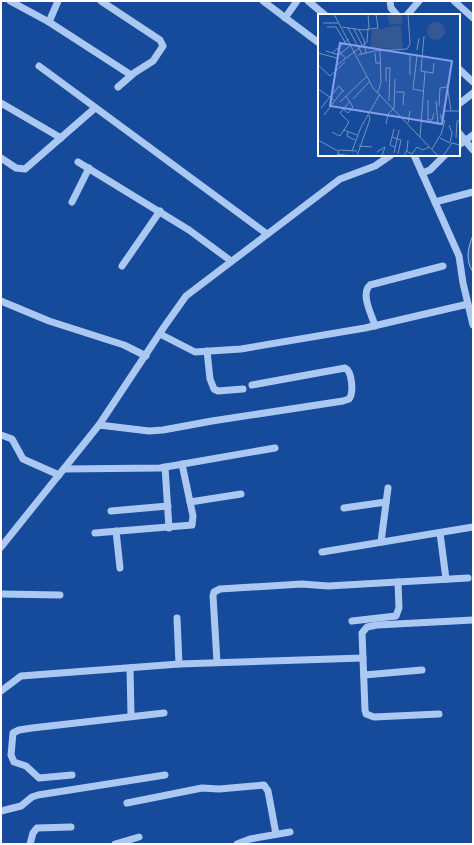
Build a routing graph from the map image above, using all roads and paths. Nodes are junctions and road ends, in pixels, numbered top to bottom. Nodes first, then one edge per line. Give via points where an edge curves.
1 (10, 1) edge
2 (58, 1) edge
3 (101, 1) edge
4 (263, 1) edge
5 (297, 1) edge
6 (308, 1) edge
7 (390, 1) edge
8 (419, 1) edge
9 (454, 1) edge
10 (324, 14) edge
11 (396, 14) edge
12 (407, 14) edge
13 (473, 17) edge
14 (286, 18) junction
15 (49, 22) junction
16 (318, 42) edge
17 (39, 66) dead end
18 (460, 70) edge
19 (130, 75) junction
20 (473, 82) edge
21 (118, 87) dead end
22 (473, 93) edge
23 (1, 103) edge
24 (460, 103) edge
25 (95, 108) junction
26 (460, 134) edge
27 (473, 134) edge
28 (61, 138) junction
29 (465, 140) junction
30 (460, 144) edge
31 (473, 150) edge
32 (390, 156) edge
33 (414, 156) edge
34 (445, 156) edge
35 (1, 158) edge
36 (78, 162) dead end
37 (89, 168) junction
38 (422, 173) junction
39 (473, 192) edge
40 (72, 202) dead end
41 (435, 202) junction
42 (160, 211) junction
43 (267, 234) junction
44 (231, 261) junction
45 (122, 266) dead end
46 (443, 266) dead end
47 (1, 301) edge
48 (468, 304) junction
49 (473, 325) edge
50 (376, 326) junction
51 (160, 334) junction
52 (207, 351) junction
53 (146, 356) junction
54 (252, 385) dead end
55 (243, 389) dead end
56 (99, 425) junction
57 (1, 435) edge
58 (274, 448) dead end
59 (182, 464) junction
60 (165, 467) junction
61 (64, 469) junction
62 (59, 475) junction
63 (388, 488) dead end
64 (241, 494) dead end
65 (190, 502) junction
66 (386, 502) junction
67 (168, 506) junction
68 (344, 508) dead end
69 (111, 511) dead end
70 (473, 527) edge
71 (169, 528) junction
72 (116, 531) junction
73 (440, 532) junction
74 (95, 533) dead end
75 (381, 542) junction
76 (1, 547) edge
77 (322, 552) dead end
78 (120, 568) dead end
79 (468, 578) dead end
80 (446, 579) junction
81 (398, 582) junction
82 (1, 594) edge
83 (60, 595) dead end
84 (177, 618) dead end
85 (473, 620) edge
86 (352, 621) dead end
87 (363, 658) junction
88 (217, 662) junction
89 (179, 664) junction
90 (130, 668) junction
91 (422, 670) dead end
92 (364, 675) junction
93 (1, 691) edge
94 (164, 713) dead end
95 (439, 714) dead end
96 (131, 715) junction
97 (72, 775) dead end
98 (165, 775) dead end
99 (127, 803) dead end
100 (1, 811) edge
101 (71, 827) dead end
102 (290, 832) dead end
103 (276, 834) junction
104 (138, 837) dead end
105 (264, 840) edge
106 (30, 844) edge
107 (114, 844) edge
108 (237, 844) edge

1 - 15 street
2 - 15 street
3 - 19 street via 162,43 162,49 153,61
4 - 14 street
5 - 14 street
6 - 10 street
7 - 11 street via 391,8
8 - 12 street
9 - 13 street
14 - 16 street
15 - 19 street
17 - 25 street
18 - 20 street
19 - 21 street
22 - 24 street
23 - 28 street
25 - 28 street
25 - 43 street
26 - 29 street
27 - 29 street
28 - 35 street via 25,169 16,168
29 - 30 street
29 - 31 street
32 - 43 street via 375,166 340,179
33 - 38 street
34 - 38 street via 430,170
36 - 37 street
37 - 40 street
37 - 42 street
38 - 41 street
39 - 41 street
41 - 48 street via 459,256
42 - 44 street
42 - 45 street
43 - 44 street
44 - 51 street via 186,296
46 - 50 street via 370,285 366,296
47 - 53 street via 49,321 124,345
48 - 49 street
48 - 50 street
50 - 52 street via 241,349
51 - 52 street via 188,350
51 - 53 street
52 - 55 street via 214,390
53 - 56 street
54 - 56 street via 345,368 349,372 352,394 344,401 163,430 149,431
56 - 61 street
57 - 62 street via 12,439 23,459
58 - 59 street
59 - 60 street
59 - 65 street
60 - 61 street
60 - 67 street
61 - 62 street
62 - 76 street
63 - 66 street
64 - 65 street
65 - 71 street via 194,521 192,525
66 - 68 street
66 - 75 street
67 - 69 street
67 - 71 street
70 - 73 street
71 - 72 street
72 - 74 street
72 - 78 street
73 - 75 street
73 - 80 street
75 - 77 street
79 - 80 street
80 - 81 street
81 - 86 street via 399,608 396,616
81 - 88 street via 328,586 302,584 225,588 216,591 213,596
82 - 83 street
84 - 89 street
85 - 87 street via 367,627 362,633
87 - 88 street
87 - 92 street
88 - 89 street
89 - 90 street
90 - 93 street via 21,676
90 - 96 street
91 - 92 street
92 - 95 street via 365,710 369,716
94 - 96 street
96 - 97 street via 19,730 13,733 11,755 14,762 26,766 39,778
98 - 100 street via 38,795 21,806
99 - 103 street via 196,789 264,785 268,791
101 - 106 street via 38,828 32,833
102 - 103 street
103 - 105 street
104 - 107 street
105 - 108 street via 250,839

